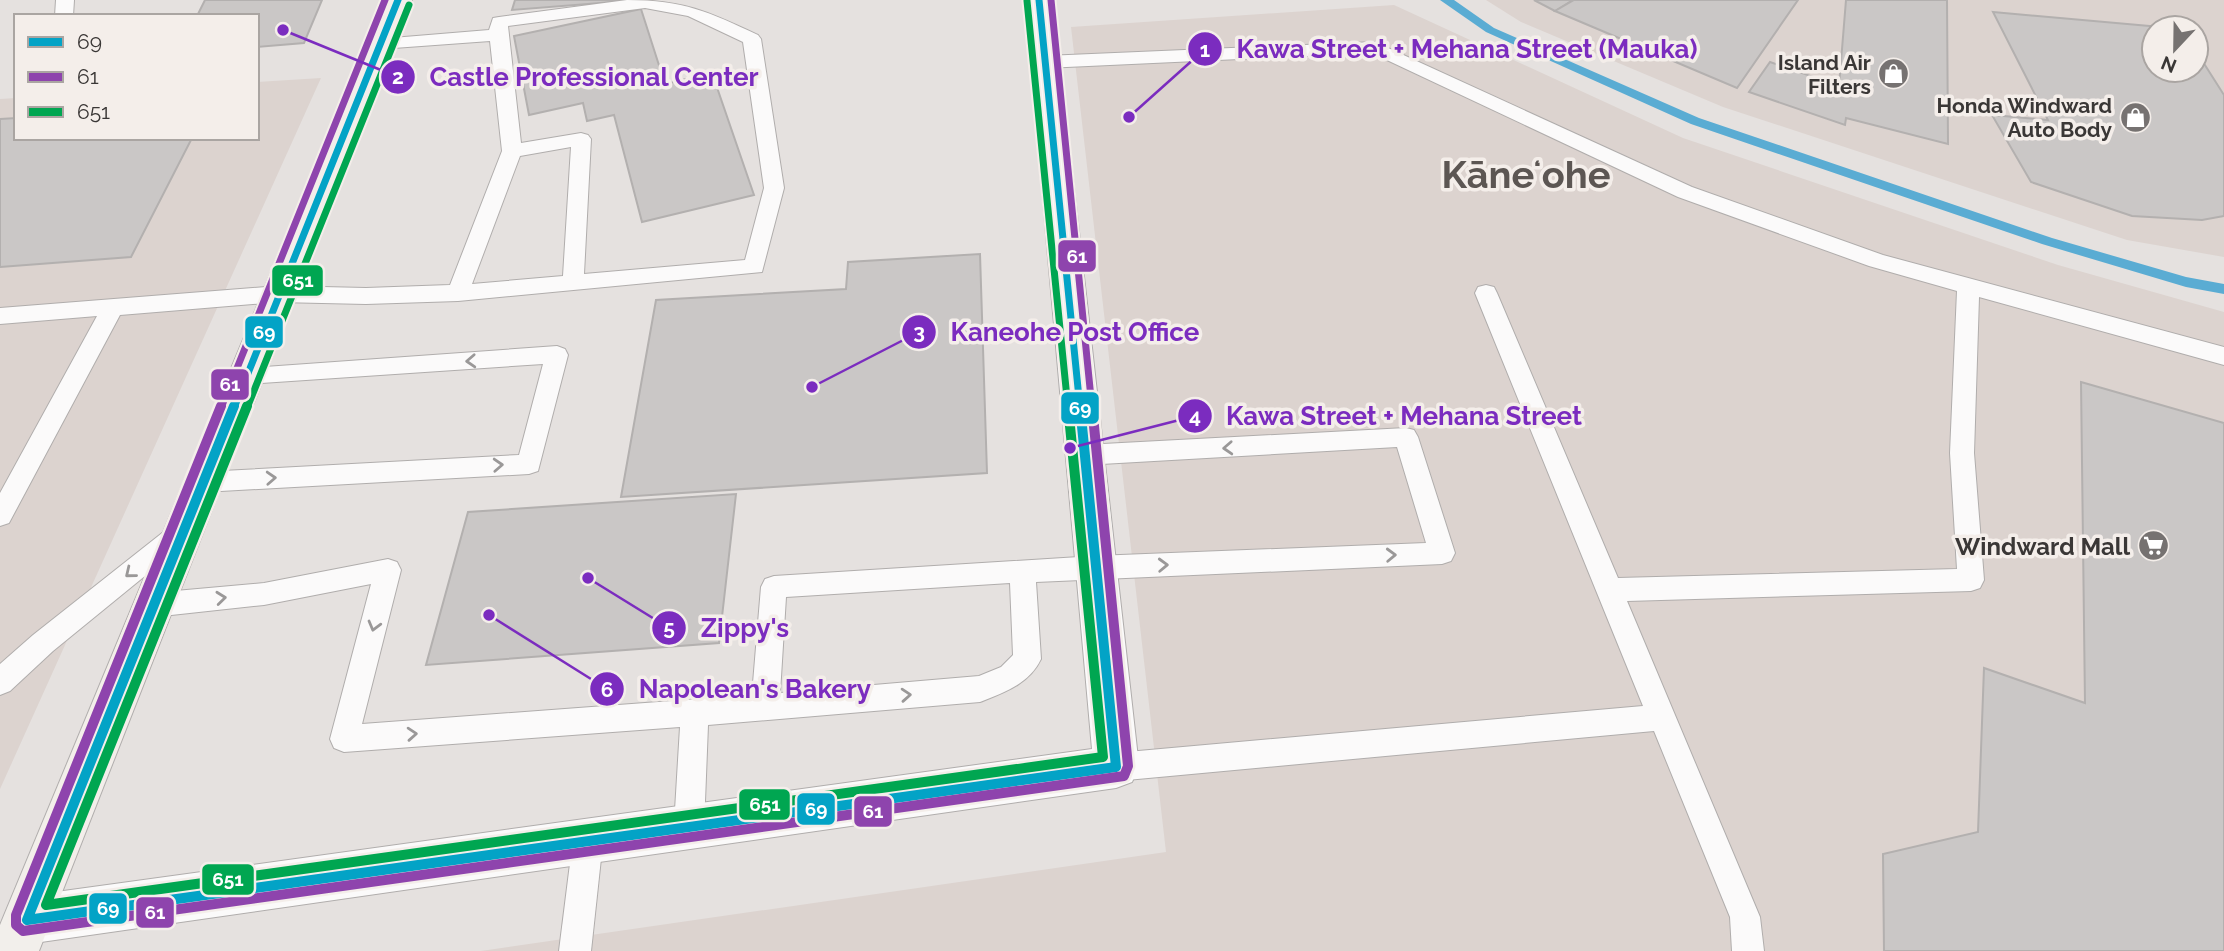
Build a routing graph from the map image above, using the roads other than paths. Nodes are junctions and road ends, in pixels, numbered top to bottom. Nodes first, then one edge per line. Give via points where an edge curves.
1 (398, 0) edge
2 (505, 0) edge
3 (1039, 0) edge
4 (498, 29) junction
5 (380, 44) junction
6 (1045, 62) junction
7 (512, 151) junction
8 (573, 283) junction
9 (1968, 287) junction
10 (458, 293) junction
11 (1486, 293) dead end
12 (278, 294) junction
13 (113, 307) junction
14 (0, 316) edge
15 (2224, 356) edge
16 (246, 375) junction
17 (1084, 455) junction
18 (203, 482) junction
19 (0, 516) edge
20 (183, 530) junction
21 (1095, 567) junction
22 (1022, 572) junction
23 (1609, 590) junction
24 (153, 605) junction
25 (0, 682) edge
26 (765, 706) junction
27 (695, 713) junction
28 (1662, 717) junction
29 (1116, 766) junction
30 (689, 827) junction
31 (588, 840) junction
32 (14, 931) edge
33 (575, 951) edge
34 (1748, 951) edge

1 - 5 main road
2 - 4 lane
3 - 6 street
4 - 5 lane
4 - 7 lane
4 - 8 lane via 645,3 693,12 752,39 774,188 754,267
5 - 12 main road
6 - 9 lane via 1376,47 1685,192 1877,261
6 - 17 street
7 - 8 lane via 581,139
7 - 10 lane
8 - 10 lane
9 - 15 lane
9 - 23 lane via 1962,453 1971,580
10 - 12 lane
11 - 23 lane
12 - 13 lane
12 - 16 main road
13 - 14 lane
13 - 19 lane
16 - 18 main road
18 -> 16 lane via 529,464 556,355
17 - 21 street
21 -> 17 lane via 1442,553 1406,437
18 - 20 main road
20 - 24 main road
20 -> 25 lane
21 - 22 lane
21 - 29 street
26 -> 22 lane via 980,689 1011,676 1027,659
22 - 26 lane via 774,587
23 - 28 lane
24 -> 27 lane via 264,594 388,570 344,739
24 - 32 main road
26 - 27 lane
27 - 30 lane
28 - 29 lane
28 - 34 lane via 1745,917
29 - 30 street
30 - 31 street
31 - 32 street
31 - 33 lane

